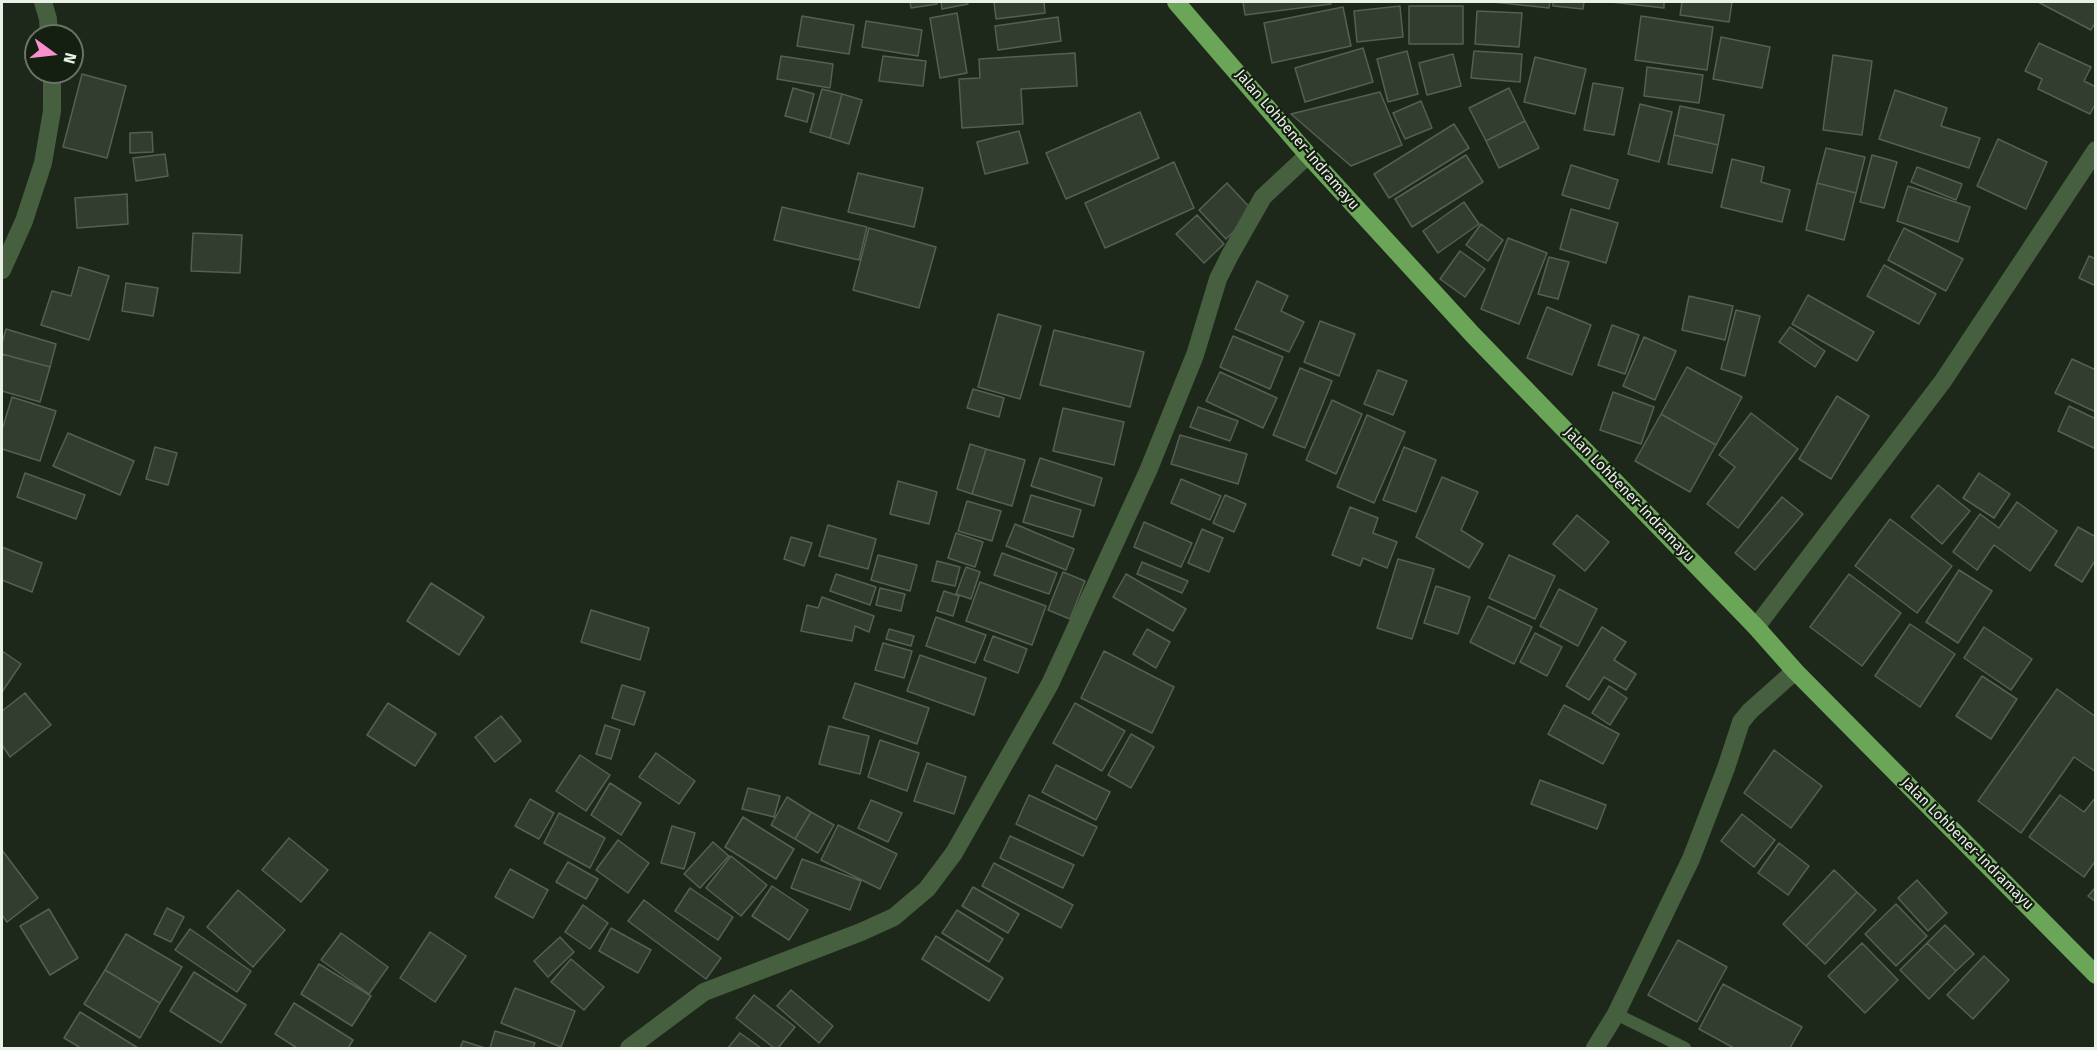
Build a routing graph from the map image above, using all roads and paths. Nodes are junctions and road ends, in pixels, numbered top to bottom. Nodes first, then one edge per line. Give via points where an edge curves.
1 (43, 2) edge
2 (1176, 2) edge
3 (47, 24) edge
4 (52, 84) edge
5 (2096, 150) edge
6 (1308, 154) junction
7 (2, 270) edge
8 (1756, 627) junction
9 (1795, 670) junction
10 (2096, 975) edge
11 (1616, 1014) junction
12 (629, 1048) edge
13 (1595, 1048) edge
14 (1685, 1048) edge

1 - 3 street
2 - 6 highway, Jalan Lohbener-Indramayu
4 - 7 street via 52,111 43,163
5 - 8 street via 1943,381
6 - 8 highway, Jalan Lohbener-Indramayu via 1473,335
6 - 12 street via 1263,197 1218,279 1195,355 1148,471 1050,684 954,853 927,889 894,917 704,992
8 - 9 highway, Jalan Lohbener-Indramayu
9 - 10 highway, Jalan Lohbener-Indramayu
9 - 11 street via 1741,722 1691,859
11 - 13 street
11 - 14 lane

